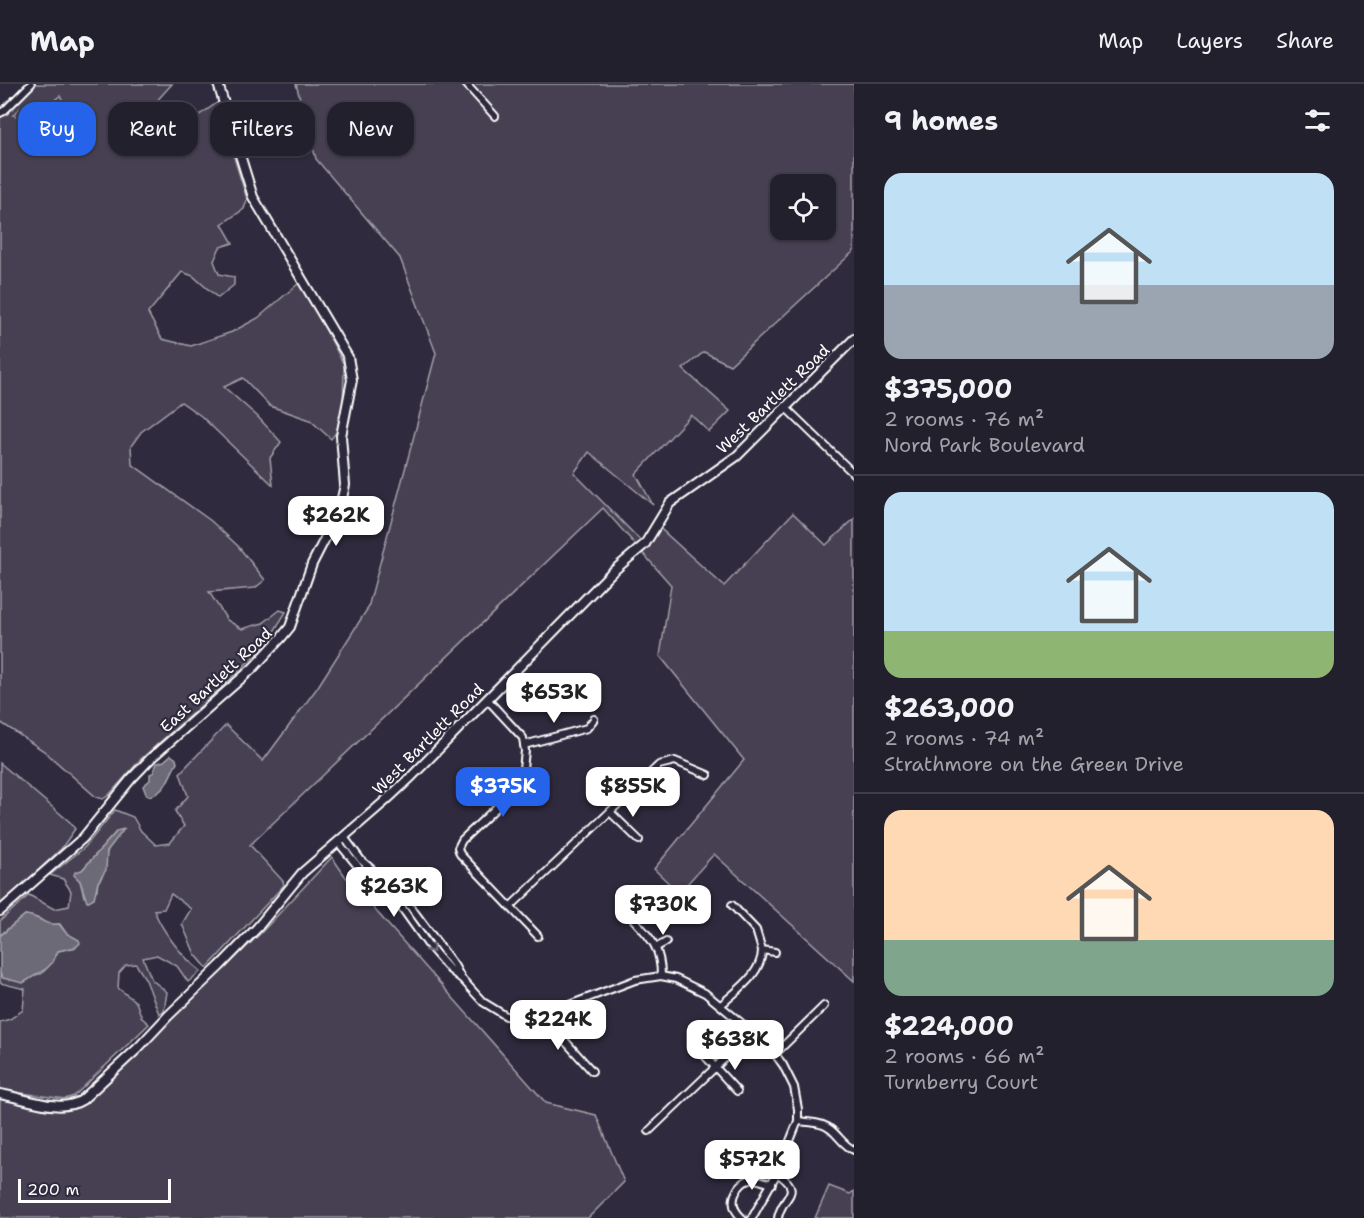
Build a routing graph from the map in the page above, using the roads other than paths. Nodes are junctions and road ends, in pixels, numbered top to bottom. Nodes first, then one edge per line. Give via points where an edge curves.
1 (31, 84) edge
2 (218, 84) edge
3 (466, 84) edge
4 (0, 113) edge
5 (495, 116) dead end
6 (854, 339) edge
7 (785, 407) junction
8 (854, 474) edge
9 (487, 699) junction
10 (594, 719) dead end
11 (524, 745) junction
12 (708, 776) dead end
13 (610, 812) junction
14 (341, 840) junction
15 (639, 840) dead end
16 (362, 860) junction
17 (355, 864) junction
18 (732, 905) dead end
19 (510, 907) junction
20 (0, 911) edge
21 (626, 911) dead end
22 (537, 936) dead end
23 (666, 942) dead end
24 (657, 947) junction
25 (762, 950) junction
26 (775, 952) dead end
27 (449, 958) junction
28 (443, 963) junction
29 (661, 976) junction
30 (462, 979) junction
31 (721, 1005) junction
32 (824, 1006) dead end
33 (548, 1013) junction
34 (752, 1033) junction
35 (695, 1045) dead end
36 (774, 1054) junction
37 (715, 1067) junction
38 (592, 1071) dead end
39 (737, 1091) dead end
40 (0, 1094) edge
41 (798, 1121) junction
42 (649, 1131) dead end
43 (854, 1150) edge
44 (777, 1173) junction
45 (772, 1184) junction
46 (742, 1218) edge
47 (752, 1218) edge
48 (778, 1218) edge

1 - 4 street
2 - 20 street, East Bartlett Road via 253,198 348,357 352,380 341,436 345,485 339,512 312,564 286,633 253,668 151,758 82,838
3 - 5 street
6 - 7 street, West Bartlett Road
7 - 8 street
7 - 9 street, West Bartlett Road via 737,456 670,503 645,544 611,573
9 - 11 street via 524,738
9 - 14 street, West Bartlett Road via 392,795
10 - 11 street via 587,728
11 - 19 street via 523,769 516,790 458,848
12 - 13 street via 675,761 664,763
13 - 15 street
13 - 19 street
14 - 16 street
14 - 17 street
14 - 40 street, West Bartlett Road via 302,873 225,962 82,1100 61,1106
16 - 17 street
16 - 27 street via 401,894
17 -> 28 street via 397,901
18 - 25 street via 756,930
19 - 22 street
21 - 24 street
23 - 24 street
24 - 29 street
25 - 26 street
25 - 31 street via 759,966
27 - 28 street
27 - 30 street
28 - 30 street
29 - 31 street via 689,984
29 - 33 street via 635,980
30 - 33 street via 483,1002 506,1016 521,1018
31 - 34 street
32 - 36 street
33 - 38 street via 558,1033
34 - 36 street
34 - 37 street
35 - 37 street
36 - 41 street via 794,1086
37 - 39 street
37 - 42 street
41 - 43 street via 823,1124
41 - 44 street
44 - 45 street
44 - 48 street via 791,1190
45 - 46 street via 755,1178 736,1190 734,1204
45 - 47 street

